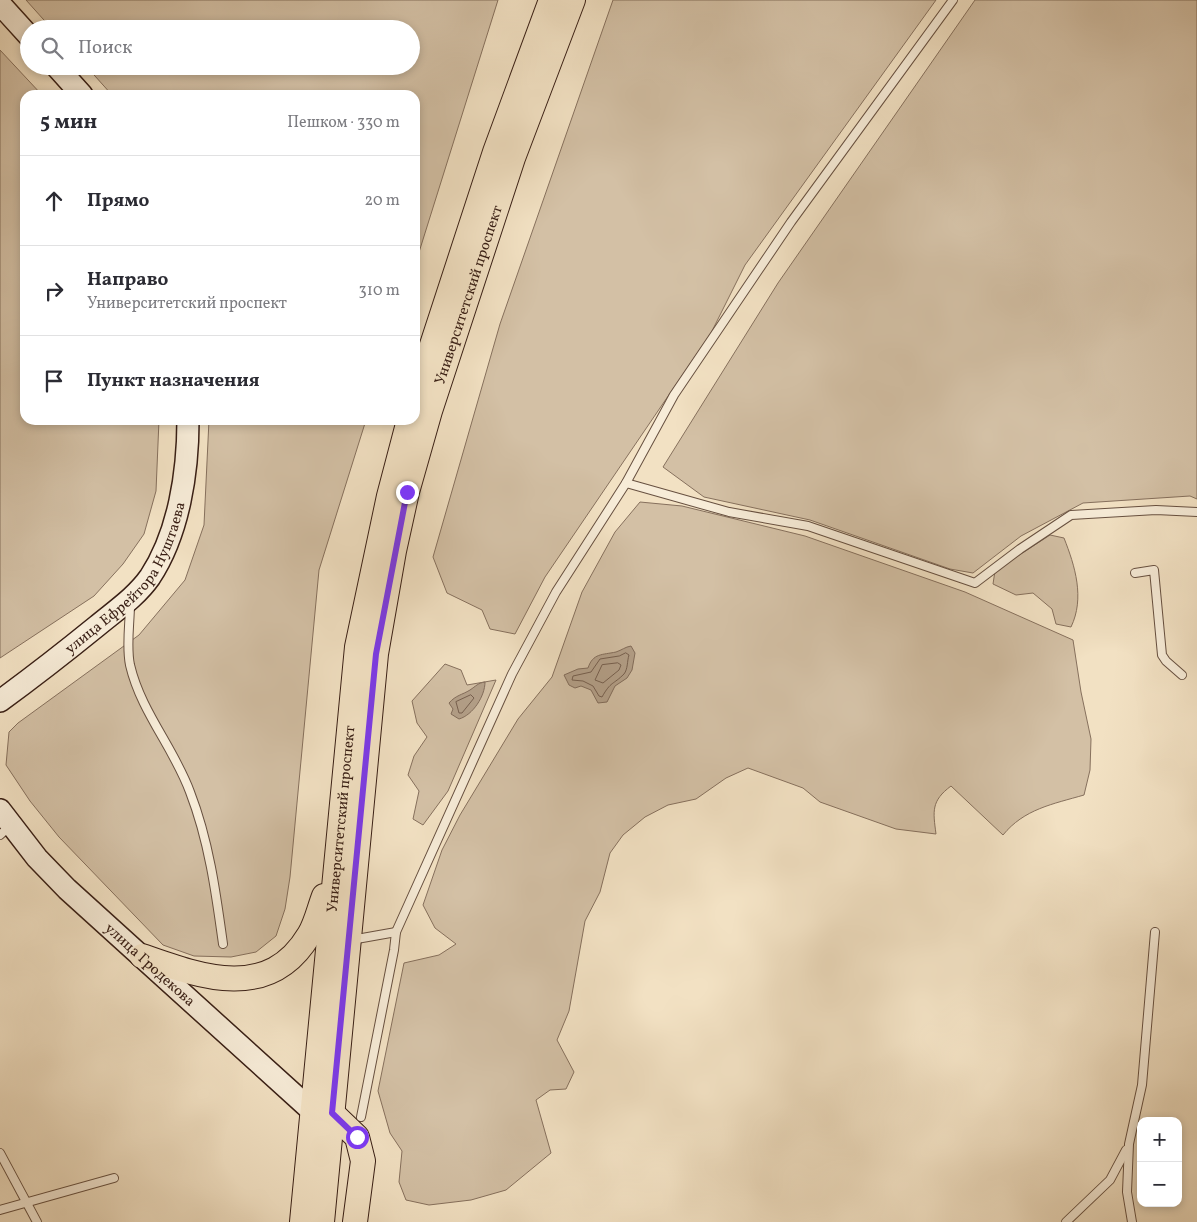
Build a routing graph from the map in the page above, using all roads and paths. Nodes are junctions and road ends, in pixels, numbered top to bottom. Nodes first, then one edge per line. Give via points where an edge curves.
1 (551, 0) edge
2 (572, 0) edge
3 (953, 0) edge
4 (0, 4) edge
5 (20, 26) edge
6 (64, 75) edge
7 (78, 90) edge
8 (504, 155) junction
9 (420, 383) edge
10 (188, 425) edge
11 (407, 425) edge
12 (626, 483) junction
13 (1197, 512) edge
14 (1135, 573) dead end
15 (130, 599) junction
16 (1182, 675) dead end
17 (0, 700) edge
18 (3, 824) edge
19 (336, 859) junction
20 (396, 932) junction
21 (1155, 932) dead end
22 (347, 940) junction
23 (223, 944) dead end
24 (142, 956) junction
25 (322, 1112) junction
26 (361, 1117) dead end
27 (1129, 1144) junction
28 (0, 1153) edge
29 (114, 1178) dead end
30 (28, 1202) junction
31 (0, 1210) edge
32 (37, 1222) edge
33 (302, 1222) edge
34 (322, 1222) edge
35 (355, 1222) edge
36 (1066, 1222) edge
37 (1132, 1222) edge

1 - 8 main road, Университетский проспект
2 - 8 main road, Университетский проспект
3 - 12 lane via 791,222 674,395
4 - 5 main road
6 - 7 main road
8 - 9 main road, Университетский проспект
8 - 22 main road, Университетский проспект via 407,492 396,543 376,654
10 - 15 main road, улица Ефрейтора Нуштаева via 182,492 171,530 149,578
11 - 19 main road, Университетский проспект via 386,505 357,647
12 - 13 lane via 729,512 808,526 975,584 1071,515 1156,510
12 - 20 lane via 556,592 512,674
14 - 16 lane via 1154,570 1162,655
15 - 17 main road, улица Ефрейтора Нуштаева via 35,676
15 - 23 lane via 130,663 142,699 189,789 200,818 214,878
18 - 24 main road, улица Гродекова via 67,889
19 - 24 main road via 310,934 294,956 276,970 242,979 216,978 193,974
19 - 25 main road, Университетский проспект
20 - 22 lane
20 - 26 lane
21 - 27 lane via 1142,1085
22 - 25 main road, Университетский проспект
24 - 25 main road, улица Гродекова
25 - 33 main road, Университетский проспект
25 - 34 main road, Университетский проспект
25 - 35 main road via 357,1137 363,1161
27 - 36 lane via 1110,1180
27 - 37 lane via 1127,1192
28 - 30 lane
29 - 30 lane
30 - 31 lane
30 - 32 lane

